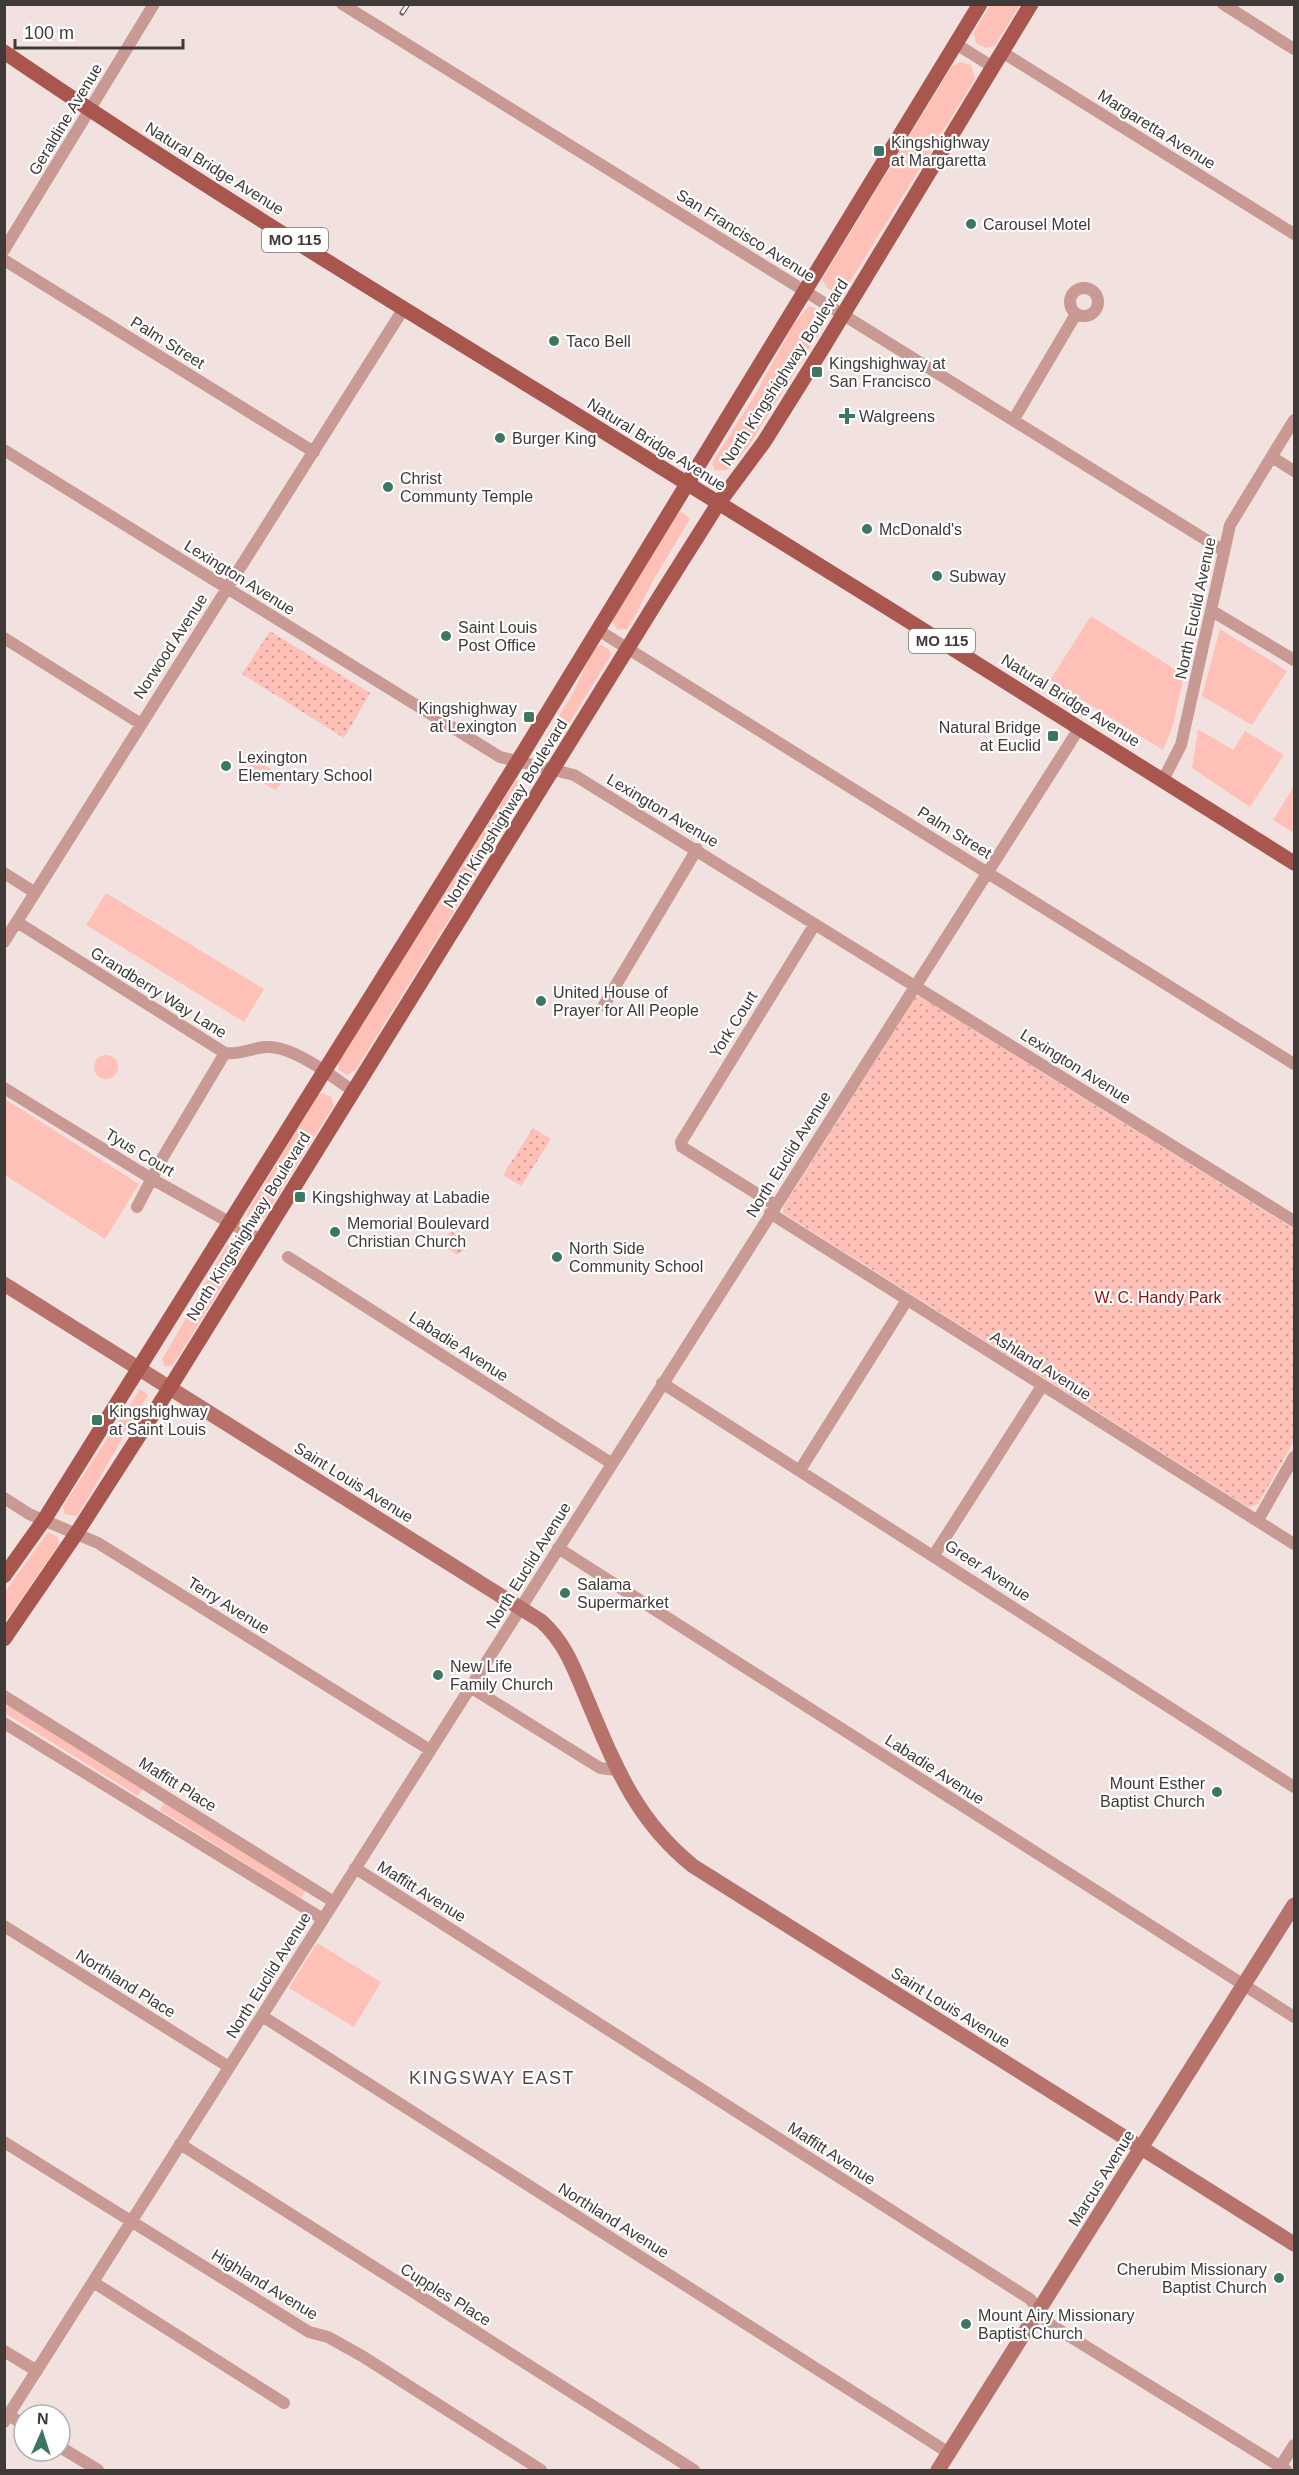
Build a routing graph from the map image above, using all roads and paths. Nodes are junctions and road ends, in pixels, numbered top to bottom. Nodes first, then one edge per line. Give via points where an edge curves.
1 (154, 4) edge
2 (342, 4) edge
3 (980, 4) edge
4 (1031, 4) edge
5 (1223, 4) edge
6 (956, 44) junction
7 (1294, 49) edge
8 (4, 52) edge
9 (1002, 52) junction
10 (993, 67) junction
11 (90, 110) junction
12 (1294, 234) edge
13 (4, 250) edge
14 (4, 260) edge
15 (804, 291) junction
16 (404, 308) junction
17 (1076, 314) dead end
18 (843, 315) junction
19 (1014, 419) junction
20 (1294, 420) edge
21 (4, 450) edge
22 (314, 452) junction
23 (1272, 457) junction
24 (1294, 471) edge
25 (687, 484) junction
26 (718, 504) junction
27 (1224, 551) junction
28 (227, 588) junction
29 (1212, 611) junction
30 (598, 630) junction
31 (4, 638) edge
32 (628, 648) junction
33 (1294, 660) edge
34 (141, 724) junction
35 (1080, 727) junction
36 (518, 761) junction
37 (554, 770) junction
38 (1163, 780) junction
39 (697, 849) junction
40 (1294, 863) edge
41 (988, 872) junction
42 (4, 873) edge
43 (34, 892) junction
44 (17, 922) junction
45 (815, 924) junction
46 (4, 942) edge
47 (915, 985) junction
48 (604, 1005) dead end
49 (225, 1053) junction
50 (1294, 1064) edge
51 (323, 1070) junction
52 (4, 1088) edge
53 (353, 1091) junction
54 (681, 1142) joint
55 (152, 1179) junction
56 (138, 1207) dead end
57 (772, 1209) junction
58 (1294, 1221) edge
59 (231, 1223) junction
60 (261, 1240) junction
61 (288, 1257) dead end
62 (4, 1284) edge
63 (907, 1300) junction
64 (138, 1369) junction
65 (662, 1383) junction
66 (1042, 1386) junction
67 (169, 1389) junction
68 (1294, 1457) edge
69 (611, 1463) junction
70 (800, 1470) junction
71 (4, 1498) edge
72 (44, 1520) junction
73 (1258, 1520) junction
74 (76, 1534) junction
75 (1294, 1544) edge
76 (558, 1548) junction
77 (934, 1555) junction
78 (4, 1576) edge
79 (520, 1607) junction
80 (4, 1639) edge
81 (470, 1687) junction
82 (4, 1696) edge
83 (4, 1723) edge
84 (430, 1750) junction
85 (616, 1770) junction
86 (1294, 1787) edge
87 (355, 1868) junction
88 (334, 1902) junction
89 (1294, 1905) edge
90 (323, 1919) junction
91 (4, 1926) edge
92 (1243, 1985) junction
93 (262, 2016) junction
94 (1294, 2017) edge
95 (229, 2067) junction
96 (4, 2142) edge
97 (180, 2144) junction
98 (1142, 2147) junction
99 (132, 2221) junction
100 (1294, 2244) edge
101 (93, 2282) junction
102 (1038, 2311) junction
103 (4, 2351) edge
104 (37, 2371) junction
105 (284, 2403) dead end
106 (7, 2419) edge
107 (1294, 2445) edge
108 (949, 2453) junction
109 (72, 2454) edge
110 (1283, 2469) edge
111 (98, 2470) edge
112 (541, 2470) edge
113 (694, 2470) edge
114 (938, 2470) edge

1 - 11 street, Geraldine Avenue
2 - 15 street, San Francisco Avenue
3 - 6 main road, North Kingshighway Boulevard
4 - 9 main road, North Kingshighway Boulevard
5 - 7 street
6 - 10 street
6 - 15 main road, North Kingshighway Boulevard
8 - 11 main road, Natural Bridge Avenue / MO 115
9 - 10 main road, North Kingshighway Boulevard
9 - 12 street, Margaretta Avenue
10 - 18 main road, North Kingshighway Boulevard
11 - 13 street, Geraldine Avenue
11 - 16 main road, Natural Bridge Avenue / MO 115
14 - 22 street, Palm Street
15 - 18 street, San Francisco Avenue
15 - 25 main road, North Kingshighway Boulevard
16 - 22 street, Norwood Avenue
16 - 25 main road, Natural Bridge Avenue / MO 115
17 - 19 street
18 - 19 street, San Francisco Avenue
18 - 26 main road, North Kingshighway Boulevard via 764,442
19 - 27 street, San Francisco Avenue
20 - 23 street, North Euclid Avenue
21 - 28 street, Lexington Avenue
22 - 28 street, Norwood Avenue
23 - 24 street
23 - 27 street, North Euclid Avenue via 1230,525
25 - 26 main road, Natural Bridge Avenue / MO 115
25 - 30 main road, North Kingshighway Boulevard
26 - 32 main road, North Kingshighway Boulevard
26 - 35 main road, Natural Bridge Avenue / MO 115
27 - 29 street, North Euclid Avenue
28 - 34 street, Norwood Avenue
28 - 36 street, Lexington Avenue via 492,752
29 - 33 street
29 - 38 street, North Euclid Avenue via 1181,745
30 - 32 street, Palm Street
30 - 36 main road, North Kingshighway Boulevard
31 - 34 street
32 - 37 main road, North Kingshighway Boulevard
32 - 41 street, Palm Street
34 - 43 street, Norwood Avenue
35 - 38 main road, Natural Bridge Avenue / MO 115
35 - 41 street, North Euclid Avenue
36 - 37 street, Lexington Avenue
36 - 51 main road, North Kingshighway Boulevard
37 - 39 street, Lexington Avenue via 573,775
37 - 53 main road, North Kingshighway Boulevard
38 - 40 main road, Natural Bridge Avenue / MO 115
39 - 45 street, Lexington Avenue
39 - 48 street
41 - 47 street, North Euclid Avenue
41 - 50 street, Palm Street
42 - 43 street
43 - 44 street, Norwood Avenue
44 - 46 street, Norwood Avenue
44 - 49 street, Grandberry Way Lane
45 - 47 street, Lexington Avenue
45 - 54 street, York Court
47 - 57 street, North Euclid Avenue
47 - 58 street, Lexington Avenue
49 - 51 street, Grandberry Way Lane via 239,1054 266,1047 284,1050
49 - 55 street
51 - 53 street, Grandberry Way Lane
51 - 59 main road, North Kingshighway Boulevard
52 - 55 street, Tyus Court
53 - 60 main road, North Kingshighway Boulevard
54 - 57 street, Ashland Avenue via 682,1147
55 - 56 street
55 - 59 street, Tyus Court
57 - 63 street, Ashland Avenue
57 - 65 street, North Euclid Avenue
59 - 60 street, Tyus Court
59 - 64 main road, North Kingshighway Boulevard
60 - 67 main road, North Kingshighway Boulevard
61 - 69 street, Labadie Avenue
62 - 64 street, Saint Louis Avenue
63 - 66 street, Ashland Avenue
63 - 70 street
64 - 67 street, Saint Louis Avenue
64 - 72 main road, North Kingshighway Boulevard
65 - 69 street, North Euclid Avenue
65 - 70 street, Greer Avenue
66 - 73 street, Ashland Avenue
66 - 77 street
67 - 74 main road, North Kingshighway Boulevard
67 - 79 street, Saint Louis Avenue
68 - 73 street
69 - 76 street, North Euclid Avenue
70 - 77 street, Greer Avenue
71 - 72 street, Terry Avenue
72 - 74 street, Terry Avenue
72 - 78 main road, North Kingshighway Boulevard
73 - 75 street, Ashland Avenue
74 - 80 main road, North Kingshighway Boulevard
74 - 84 street, Terry Avenue via 98,1543
76 - 79 street, North Euclid Avenue
76 - 92 street, Labadie Avenue
77 - 86 street, Greer Avenue
79 - 81 street, North Euclid Avenue
79 - 85 street, Saint Louis Avenue via 546,1626 566,1649
81 - 84 street, North Euclid Avenue
81 - 85 street via 600,1768
82 - 88 street, Maffitt Place
83 - 90 street
84 - 87 street, North Euclid Avenue
85 - 98 street, Saint Louis Avenue via 648,1823 693,1866
87 - 88 street, North Euclid Avenue
87 - 102 street, Maffitt Avenue via 1030,2299
88 - 90 street, North Euclid Avenue
89 - 92 street, Marcus Avenue
90 - 93 street, North Euclid Avenue
91 - 95 street, Northland Place
92 - 94 street, Labadie Avenue
92 - 98 street, Marcus Avenue
93 - 95 street, North Euclid Avenue
93 - 108 street, Northland Avenue
95 - 97 street, North Euclid Avenue
96 - 99 street, Highland Avenue
97 - 99 street, North Euclid Avenue
97 - 113 street, Cupples Place
98 - 100 street, Saint Louis Avenue
98 - 102 street, Marcus Avenue
99 - 101 street, North Euclid Avenue
99 - 112 street, Highland Avenue via 309,2332 328,2337 362,2356
101 - 104 street, North Euclid Avenue
101 - 105 street
102 - 108 street, Marcus Avenue
102 - 110 street, Maffitt Avenue via 1048,2323
103 - 104 street
104 - 106 street, North Euclid Avenue
107 - 110 street
108 - 114 street, Marcus Avenue
109 - 111 street

